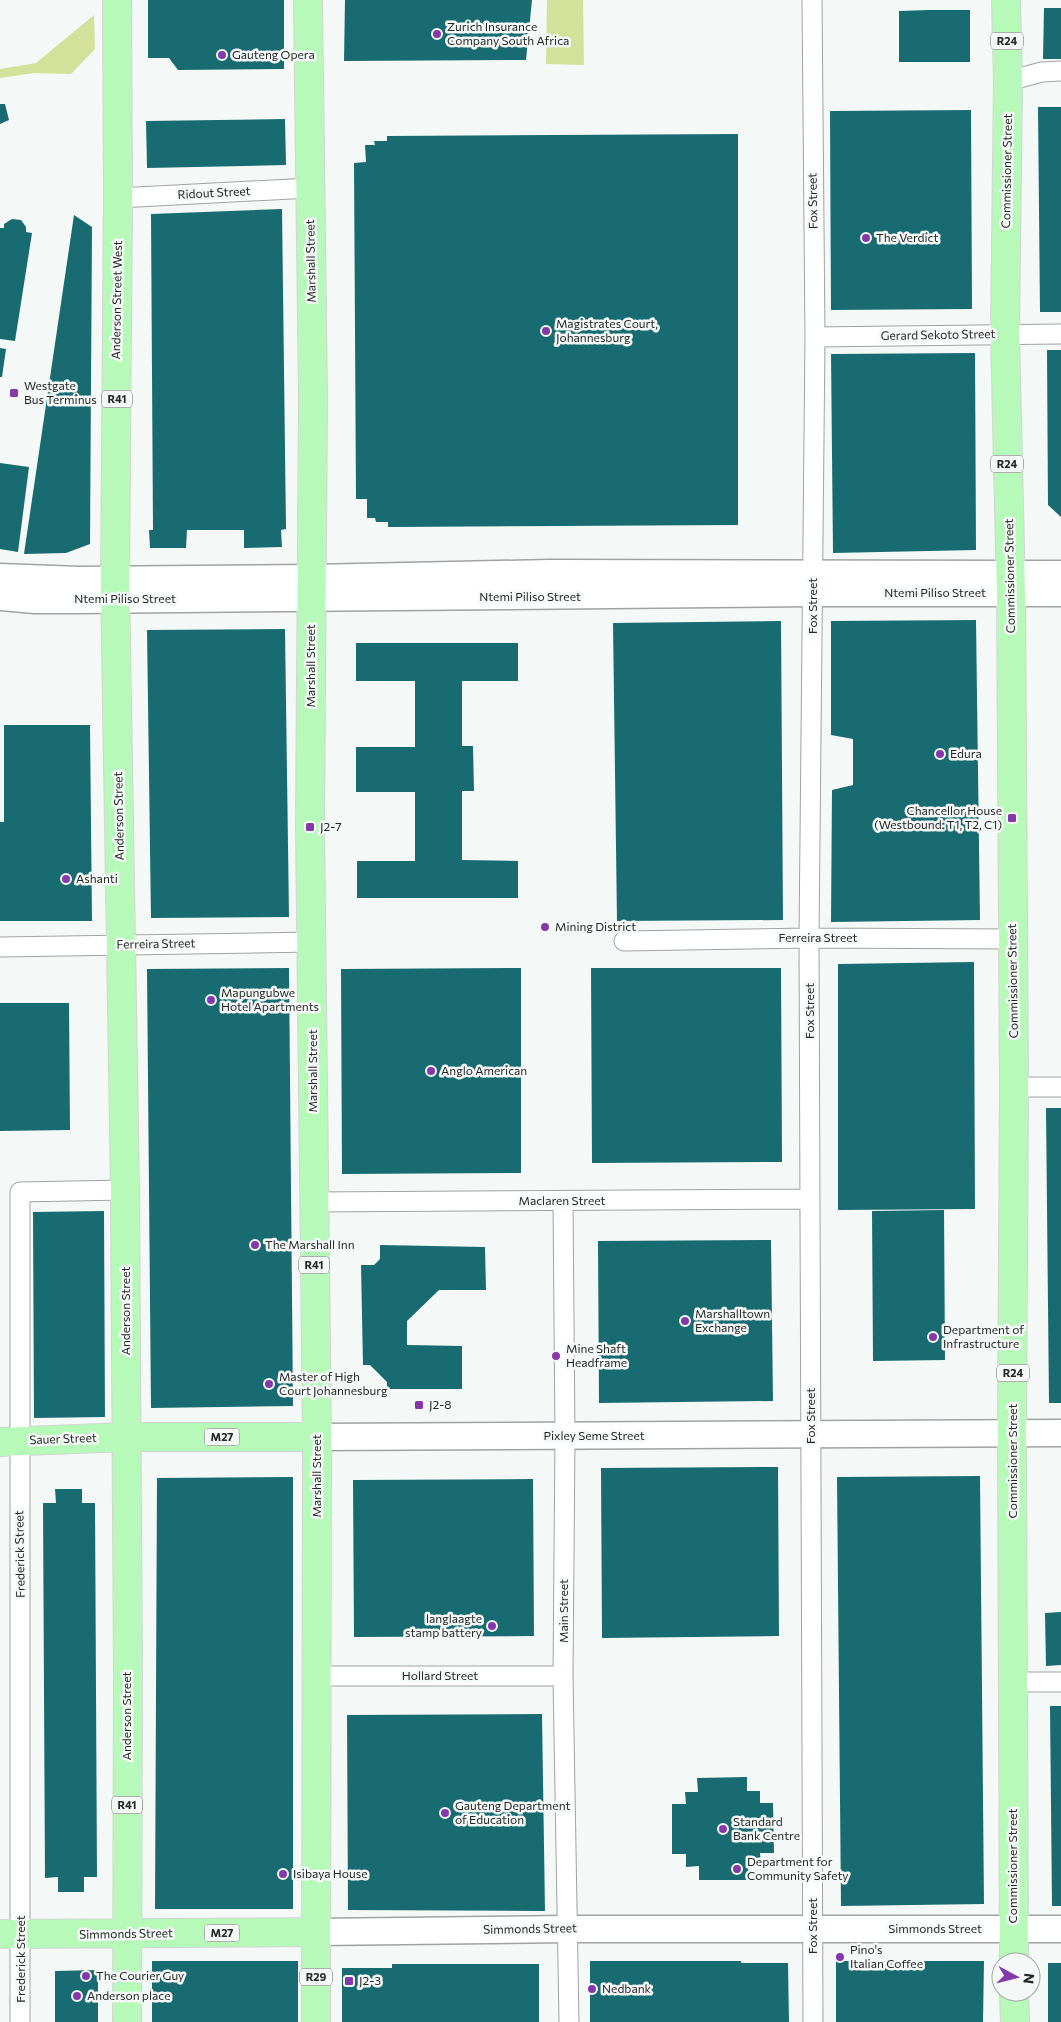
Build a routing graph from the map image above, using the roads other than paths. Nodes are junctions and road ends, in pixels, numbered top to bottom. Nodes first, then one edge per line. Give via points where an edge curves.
1 (117, 0) edge
2 (308, 0) edge
3 (812, 0) edge
4 (1006, 0) edge
5 (1061, 72) edge
6 (1008, 81) junction
7 (1061, 84) edge
8 (310, 188) junction
9 (118, 198) junction
10 (1005, 334) junction
11 (1061, 334) edge
12 (815, 337) junction
13 (1061, 574) edge
14 (0, 577) edge
15 (813, 583) junction
16 (1010, 584) junction
17 (311, 588) junction
18 (115, 590) junction
19 (1061, 593) edge
20 (0, 597) edge
21 (809, 938) junction
22 (1013, 939) junction
23 (624, 941) dead end
24 (312, 942) junction
25 (122, 944) junction
26 (0, 947) edge
27 (1014, 1087) junction
28 (1061, 1087) edge
29 (125, 1190) junction
30 (810, 1199) junction
31 (563, 1201) junction
32 (313, 1202) junction
33 (1061, 1433) edge
34 (1012, 1434) junction
35 (812, 1435) junction
36 (565, 1436) junction
37 (317, 1437) junction
38 (126, 1438) junction
39 (9, 1441) edge
40 (317, 1676) junction
41 (563, 1676) junction
42 (1013, 1682) junction
43 (1061, 1682) edge
44 (568, 1929) junction
45 (1014, 1929) junction
46 (1061, 1929) edge
47 (814, 1930) junction
48 (316, 1932) junction
49 (127, 1934) junction
50 (10, 1935) edge
51 (1014, 1952) edge
52 (1014, 2002) edge
53 (20, 2022) edge
54 (127, 2022) edge
55 (316, 2022) edge
56 (569, 2022) edge
57 (813, 2022) edge
58 (1014, 2022) edge

1 - 9 main road, Anderson Street West / R41
2 - 8 main road, Marshall Street / R41
3 - 12 street, Fox Street
4 - 6 main road, Commissioner Street / R24
5 - 6 street via 1042,72
6 - 7 street
6 - 10 main road, Commissioner Street / R24
8 - 9 street, Ridout Street
8 - 17 main road, Marshall Street / R41
9 - 18 main road, Anderson Street West / R41
10 - 11 street, Gerard Sekoto Street
10 - 12 street, Gerard Sekoto Street
10 - 16 main road, Commissioner Street / R24
12 - 15 street, Fox Street
13 - 16 main road, Ntemi Piliso Street
14 - 18 main road, Ntemi Piliso Street
15 - 16 main road, Ntemi Piliso Street
15 - 17 main road, Ntemi Piliso Street
15 - 21 street, Fox Street
16 - 19 main road, Ntemi Piliso Street
16 - 22 main road, Commissioner Street / R24
17 - 18 main road, Ntemi Piliso Street
17 - 24 main road, Marshall Street / R41
18 - 20 main road, Ntemi Piliso Street via 35,600
18 - 25 main road, Anderson Street / R41
21 - 22 street, Ferreira Street
21 - 23 street, Ferreira Street
21 - 30 street, Fox Street
22 - 27 main road, Commissioner Street / R24
24 - 25 street, Ferreira Street
24 - 32 main road, Marshall Street / R41
25 - 26 street, Ferreira Street
25 - 29 main road, Anderson Street / R41
27 - 28 street
27 - 34 main road, Commissioner Street / R24
29 - 38 main road, Anderson Street / R41
29 - 39 street, Frederick Street via 20,1192
30 - 31 street, Maclaren Street
30 - 35 street, Fox Street
31 - 32 street, Maclaren Street
31 - 36 street, Main Street
32 - 37 main road, Marshall Street / R41
33 - 34 main road, Pixley Seme Street / M27
34 - 35 main road, Pixley Seme Street / M27
34 - 42 main road, Commissioner Street / R24
35 - 36 main road, Pixley Seme Street / M27
35 - 47 street, Fox Street
36 - 37 main road, Pixley Seme Street / M27
36 - 41 street, Main Street
37 - 38 main road, Pixley Seme Street / M27
37 - 40 main road, Marshall Street / R41
38 - 39 main road, Sauer Street / M27
38 - 49 main road, Anderson Street / R41
39 - 50 street, Frederick Street via 22,1755
40 - 41 street, Hollard Street
40 - 48 main road, Marshall Street / R41
41 - 44 street, Main Street
42 - 43 street
42 - 45 main road, Commissioner Street / R24
44 - 47 main road, Simmonds Street / M27
44 - 48 main road, Simmonds Street / M27
44 - 56 street, Main Street
45 - 46 main road, Simmonds Street / M27
45 - 47 main road, Simmonds Street / M27
45 - 51 main road, Commissioner Street / R24
47 - 57 street, Fox Street
48 - 49 main road, Simmonds Street / M27
48 - 55 main road, Marshall Street / R29
49 - 50 main road, Simmonds Street / M27
49 - 54 main road, Anderson Street
50 - 53 street, Frederick Street
52 - 58 main road

